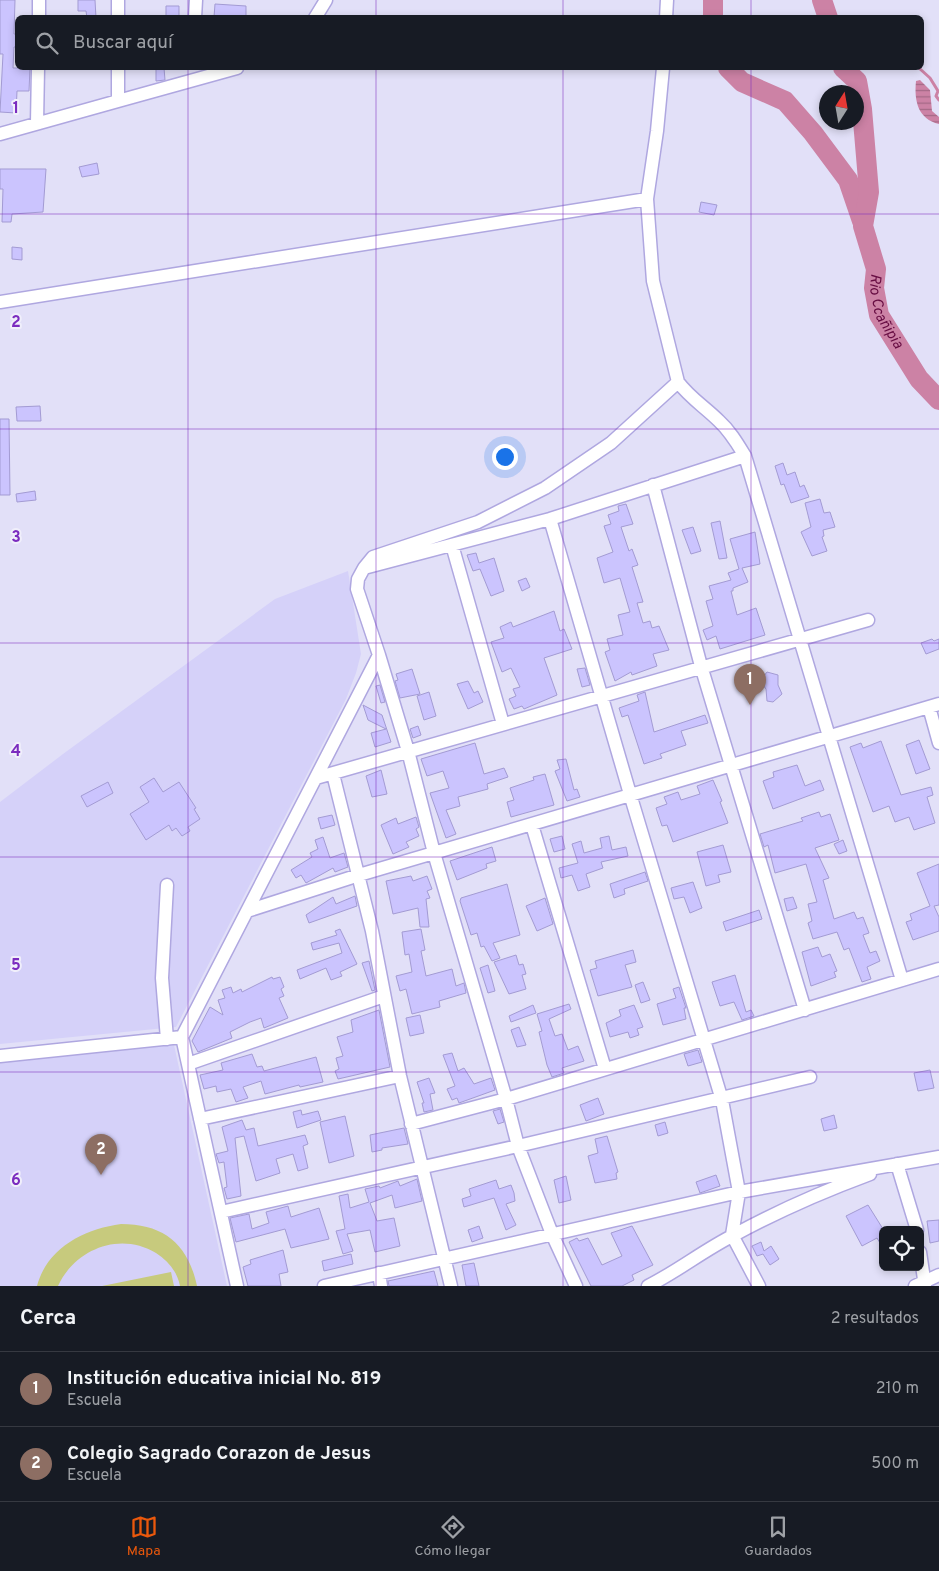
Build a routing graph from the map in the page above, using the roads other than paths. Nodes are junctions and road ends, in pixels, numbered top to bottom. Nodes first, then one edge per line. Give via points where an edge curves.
1 (39, 0) edge
2 (118, 0) edge
3 (196, 0) edge
4 (326, 0) edge
5 (667, 0) edge
6 (39, 15) edge
7 (118, 15) edge
8 (195, 15) edge
9 (317, 15) edge
10 (666, 15) edge
11 (38, 70) edge
12 (118, 70) edge
13 (223, 70) edge
14 (663, 70) edge
15 (194, 74) edge
16 (118, 101) junction
17 (37, 123) junction
18 (0, 134) edge
19 (647, 198) junction
20 (0, 302) edge
21 (678, 382) junction
22 (745, 456) junction
23 (653, 485) junction
24 (550, 519) junction
25 (452, 545) junction
26 (364, 568) junction
27 (868, 620) dead end
28 (800, 640) junction
29 (378, 655) junction
30 (701, 666) junction
31 (602, 696) junction
32 (934, 706) edge
33 (503, 724) junction
34 (828, 735) junction
35 (939, 743) edge
36 (408, 751) junction
37 (730, 765) junction
38 (333, 774) junction
39 (316, 778) junction
40 (630, 794) junction
41 (532, 825) junction
42 (434, 853) junction
43 (359, 875) junction
44 (168, 885) dead end
45 (247, 911) junction
46 (939, 969) edge
47 (902, 980) junction
48 (384, 996) junction
49 (805, 1010) junction
50 (182, 1037) junction
51 (167, 1039) junction
52 (704, 1040) junction
53 (0, 1056) edge
54 (188, 1064) junction
55 (605, 1069) junction
56 (400, 1076) junction
57 (810, 1077) dead end
58 (506, 1099) junction
59 (722, 1100) junction
60 (200, 1119) junction
61 (411, 1124) junction
62 (518, 1146) junction
63 (939, 1158) edge
64 (897, 1164) junction
65 (422, 1166) junction
66 (739, 1192) junction
67 (221, 1212) junction
68 (916, 1226) edge
69 (552, 1234) junction
70 (732, 1235) junction
71 (445, 1258) junction
72 (921, 1271) edge
73 (939, 1275) edge
74 (380, 1280) edge
75 (922, 1284) edge
76 (237, 1286) edge
77 (324, 1286) edge
78 (451, 1286) edge
79 (576, 1286) edge
80 (648, 1286) edge
81 (759, 1286) edge

1 - 6 street
2 - 7 street
3 - 8 street
4 - 9 street
5 - 10 street
11 - 17 street
12 - 16 street
13 - 15 street
14 - 19 street via 658,132
15 - 16 street
16 - 17 street
17 - 18 street
19 - 20 street
19 - 21 street via 653,281
21 - 22 street via 688,396 719,421
21 - 26 street via 611,443 545,488 478,522 373,557
22 - 23 street
22 - 28 street
23 - 24 street
23 - 30 street
24 - 25 street
24 - 31 street
25 - 26 street
25 - 33 street
26 - 29 street via 357,589
27 - 28 street
28 - 30 street
28 - 34 street
29 - 36 street
29 - 39 street
30 - 31 street
30 - 37 street
31 - 33 street
31 - 40 street
32 - 34 street
32 - 35 street
33 - 36 street
34 - 37 street
34 - 47 street
36 - 38 street
36 - 42 street
37 - 40 street
37 - 49 street
38 - 39 street
38 - 43 street
39 - 45 street
40 - 41 street
40 - 52 street
41 - 42 street
41 - 55 street
42 - 43 street
42 - 58 street
43 - 45 street
43 - 48 street
44 - 51 street via 162,978
45 - 50 street
46 - 47 street
47 - 49 street
48 - 54 street
48 - 56 street
49 - 52 street
50 - 51 street
50 - 54 street
51 - 53 street
52 - 55 street
52 - 59 street
54 - 60 street
55 - 58 street
56 - 60 street
56 - 61 street
57 - 59 street
58 - 61 street
58 - 62 street
59 - 62 street
59 - 66 street
60 - 67 street
61 - 65 street
62 - 65 street
62 - 69 street
63 - 64 street
64 - 66 street
64 - 68 street
64 - 70 street via 826,1190
65 - 67 street
65 - 71 street
66 - 69 street
66 - 70 street
67 - 76 street
69 - 71 street
69 - 79 street
70 - 80 street
70 - 81 street
71 - 74 street
71 - 78 street
72 - 75 street
73 - 75 street
74 - 77 street

